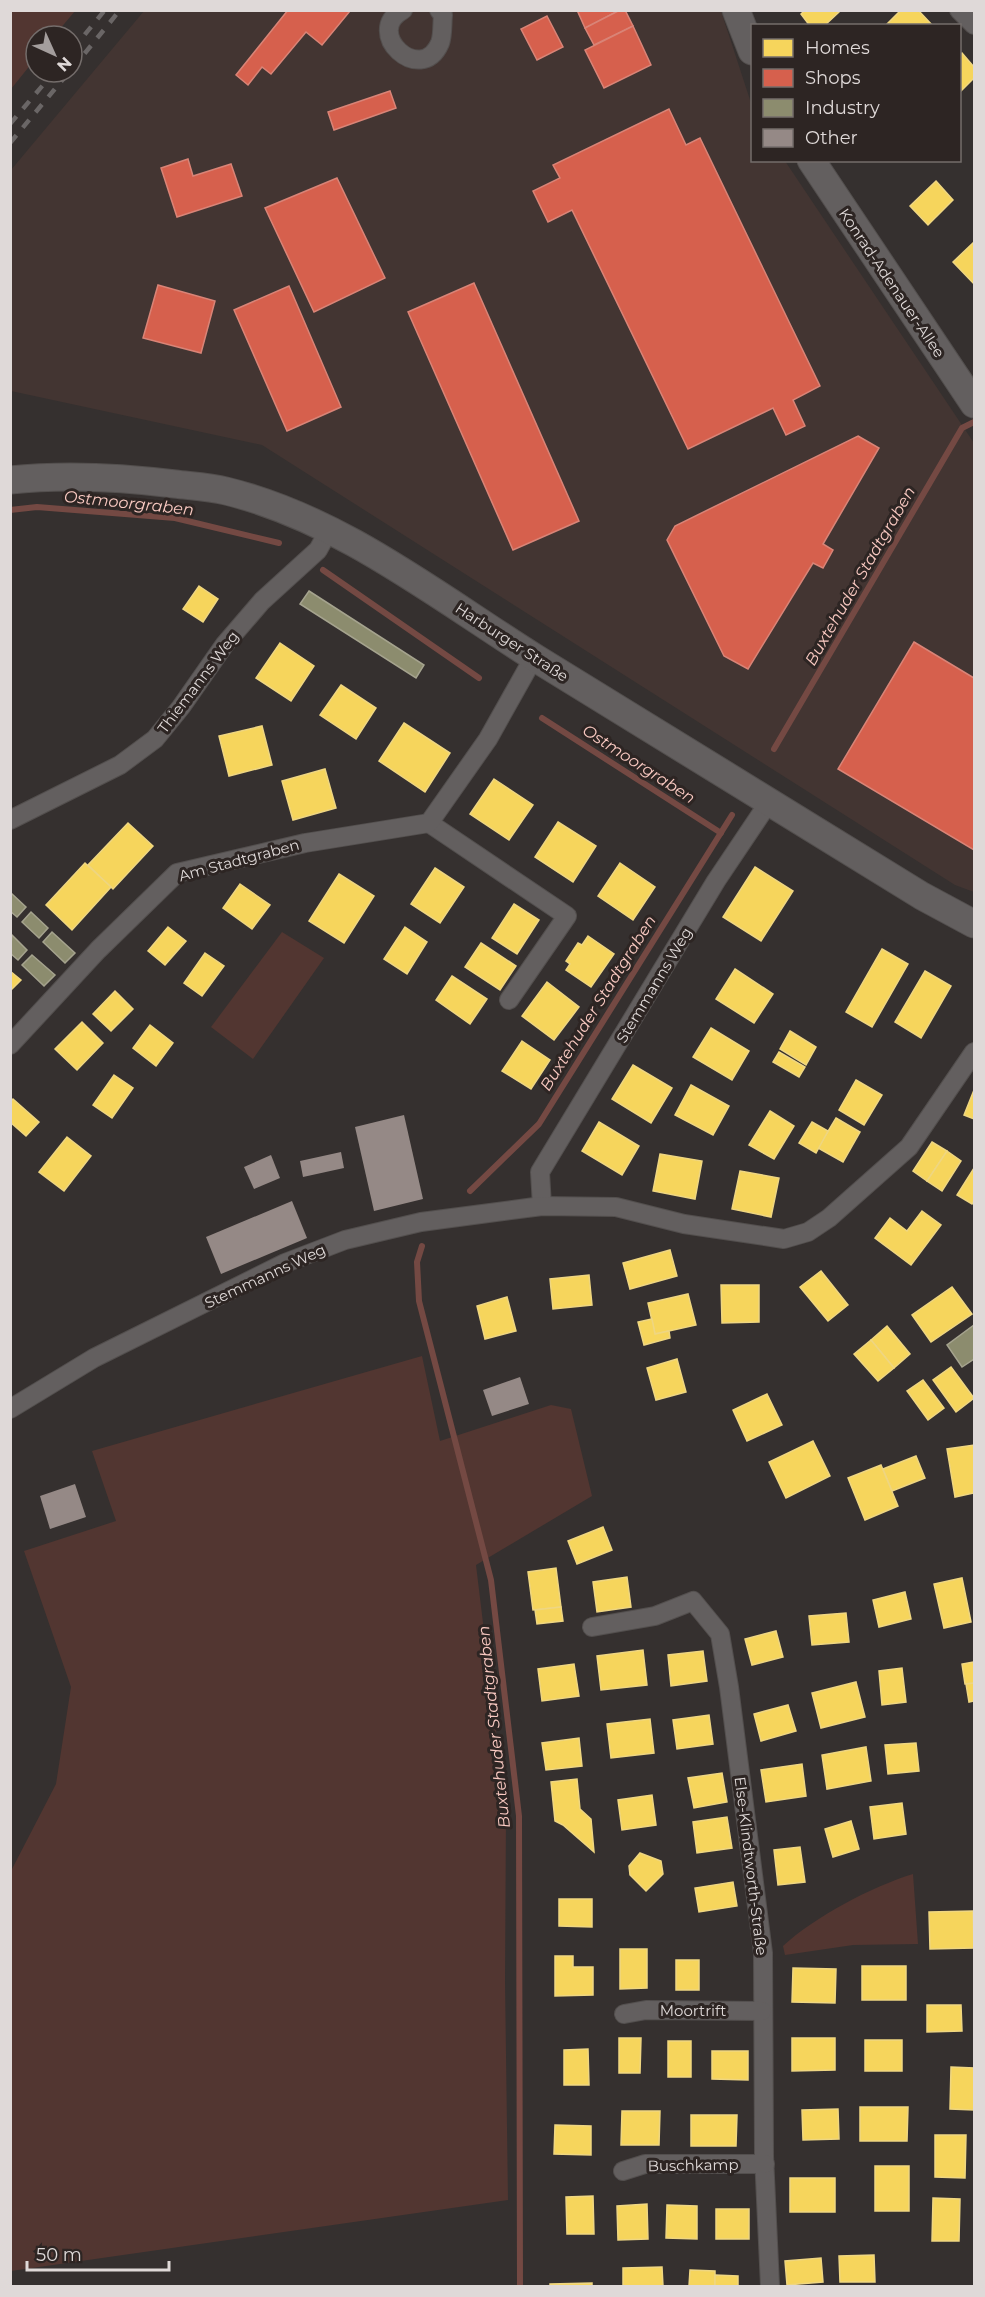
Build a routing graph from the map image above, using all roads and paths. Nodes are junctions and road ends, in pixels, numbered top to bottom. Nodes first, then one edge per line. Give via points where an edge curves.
1 (403, 10) edge
2 (736, 10) edge
3 (959, 10) edge
4 (442, 12) edge
5 (975, 25) edge
6 (751, 46) edge
7 (812, 162) edge
8 (975, 404) edge
9 (10, 480) edge
10 (329, 530) junction
11 (534, 657) junction
12 (769, 802) junction
13 (10, 820) edge
14 (429, 823) junction
15 (975, 924) edge
16 (509, 1000) dead end
17 (10, 1044) edge
18 (975, 1052) edge
19 (542, 1206) junction
20 (10, 1409) edge
21 (592, 1627) dead end
22 (762, 2011) junction
23 (624, 2014) dead end
24 (765, 2164) junction
25 (623, 2171) dead end
26 (770, 2286) edge

1 - 4 street via 392,21 390,40 394,48 418,59 434,52 440,43
2 - 6 street
3 - 5 street
7 - 8 street, Konrad-Adenauer-Allee
9 - 10 street, Harburger Straße via 123,477 225,490
10 - 11 street, Harburger Straße via 400,570
10 - 13 street, Thiemanns Weg via 318,549 262,601 225,644 155,739 120,765
11 - 12 street, Harburger Straße
11 - 14 street via 488,739
12 - 15 street, Harburger Straße via 922,897
12 - 19 street, Stemmanns Weg via 716,881 540,1172
14 - 16 street via 567,916
14 - 17 street, Am Stadtgraben via 305,843 177,873
18 - 19 street, Stemmanns Weg via 909,1147 808,1232 784,1239 684,1224 616,1207
19 - 20 street, Stemmanns Weg via 421,1222 333,1244 285,1263 94,1358
21 - 22 street, Else-Klindtworth-Straße via 655,1616 693,1601 720,1634 763,1953
22 - 23 street, Moortrift via 646,2010
22 - 24 street, Else-Klindtworth-Straße
24 - 25 street, Buschkamp via 645,2164
24 - 26 street, Else-Klindtworth-Straße

